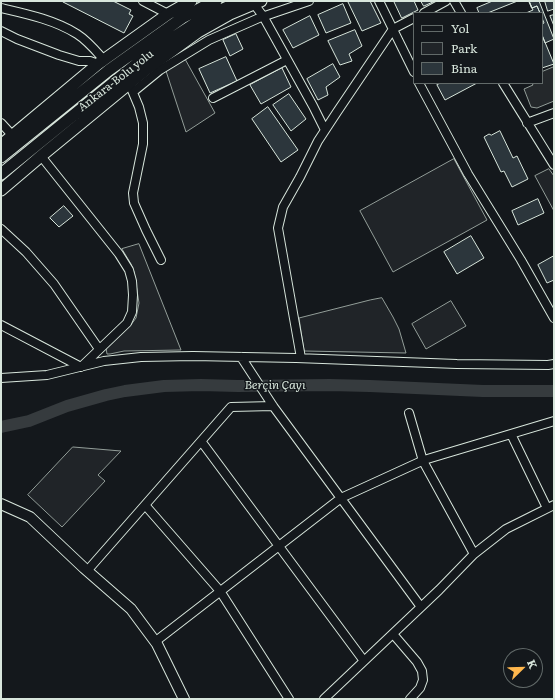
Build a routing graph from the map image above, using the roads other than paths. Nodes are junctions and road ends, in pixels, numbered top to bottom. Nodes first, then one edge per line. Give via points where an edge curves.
1 (143, 1) edge
2 (191, 1) edge
3 (216, 1) edge
4 (241, 1) edge
5 (309, 1) edge
6 (380, 1) edge
7 (446, 1) edge
8 (454, 1) edge
9 (258, 2) edge
10 (1, 8) edge
11 (426, 12) edge
12 (460, 12) edge
13 (168, 14) junction
14 (263, 16) junction
15 (413, 19) edge
16 (393, 29) junction
17 (1, 31) edge
18 (288, 60) junction
19 (101, 62) junction
20 (413, 70) edge
21 (420, 84) edge
22 (504, 84) edge
23 (131, 88) junction
24 (212, 98) dead end
25 (554, 113) edge
26 (1, 123) edge
27 (527, 123) junction
28 (325, 130) junction
29 (12, 135) junction
30 (1, 145) edge
31 (40, 156) junction
32 (1, 157) edge
33 (554, 165) edge
34 (1, 174) edge
35 (1, 190) edge
36 (1, 229) edge
37 (161, 260) dead end
38 (554, 318) edge
39 (1, 325) edge
40 (99, 349) junction
41 (242, 358) junction
42 (301, 358) junction
43 (554, 364) edge
44 (81, 367) junction
45 (1, 378) edge
46 (272, 404) junction
47 (409, 413) dead end
48 (554, 421) edge
49 (511, 434) junction
50 (201, 441) junction
51 (423, 461) junction
52 (1, 494) edge
53 (341, 498) junction
54 (3, 504) edge
55 (145, 505) junction
56 (551, 506) edge
57 (279, 546) junction
58 (474, 554) junction
59 (87, 570) junction
60 (220, 591) junction
61 (421, 607) junction
62 (393, 634) junction
63 (156, 641) junction
64 (364, 661) junction
65 (184, 699) edge
66 (289, 699) edge
67 (324, 699) edge
68 (410, 699) edge

1 - 13 street
2 - 13 highway
3 - 32 highway, Ankara-Bolu yolu via 182,18 109,70
4 - 34 highway, Ankara-Bolu yolu via 208,16 145,57
5 - 14 street
6 - 16 street
7 - 11 street
8 - 12 street
9 - 14 street
9 - 23 highway via 198,32 147,68
10 - 19 street via 41,18 66,28 87,42
13 - 19 highway
14 - 18 street
14 - 23 street via 209,40
15 - 16 street
16 - 20 street
16 - 28 street
17 - 19 street via 79,61
18 - 24 street
18 - 28 street
19 - 29 highway
21 - 38 street via 468,174
22 - 27 street
23 - 31 highway via 102,106
23 - 37 street via 143,123 143,144 133,193 134,203
25 - 27 street
26 - 29 street
27 - 33 street
28 - 42 street via 283,207 278,228
29 - 30 highway
31 - 35 highway
31 - 40 street via 129,270 133,295 132,312 127,323
36 - 40 street via 26,252 54,284
39 - 44 street
40 - 44 street
41 - 42 street
41 - 44 street via 141,357 104,361
41 - 46 street
42 - 43 street via 457,364
44 - 45 street via 47,375
46 - 50 street via 231,407
46 - 53 street
47 - 51 street
48 - 49 street
49 - 51 street
49 - 56 street
50 - 55 street
50 - 57 street
51 - 53 street
51 - 58 street
52 - 54 main road
53 - 57 street
53 - 61 street
54 - 59 main road via 30,517
55 - 59 street
55 - 60 street
56 - 58 street via 506,529
57 - 60 street
57 - 64 street
58 - 61 street
59 - 63 main road via 131,609
60 - 63 street
60 - 66 street
61 - 62 street
62 - 64 street
62 - 68 street via 422,670 423,680 420,688
63 - 65 main road
64 - 67 street

